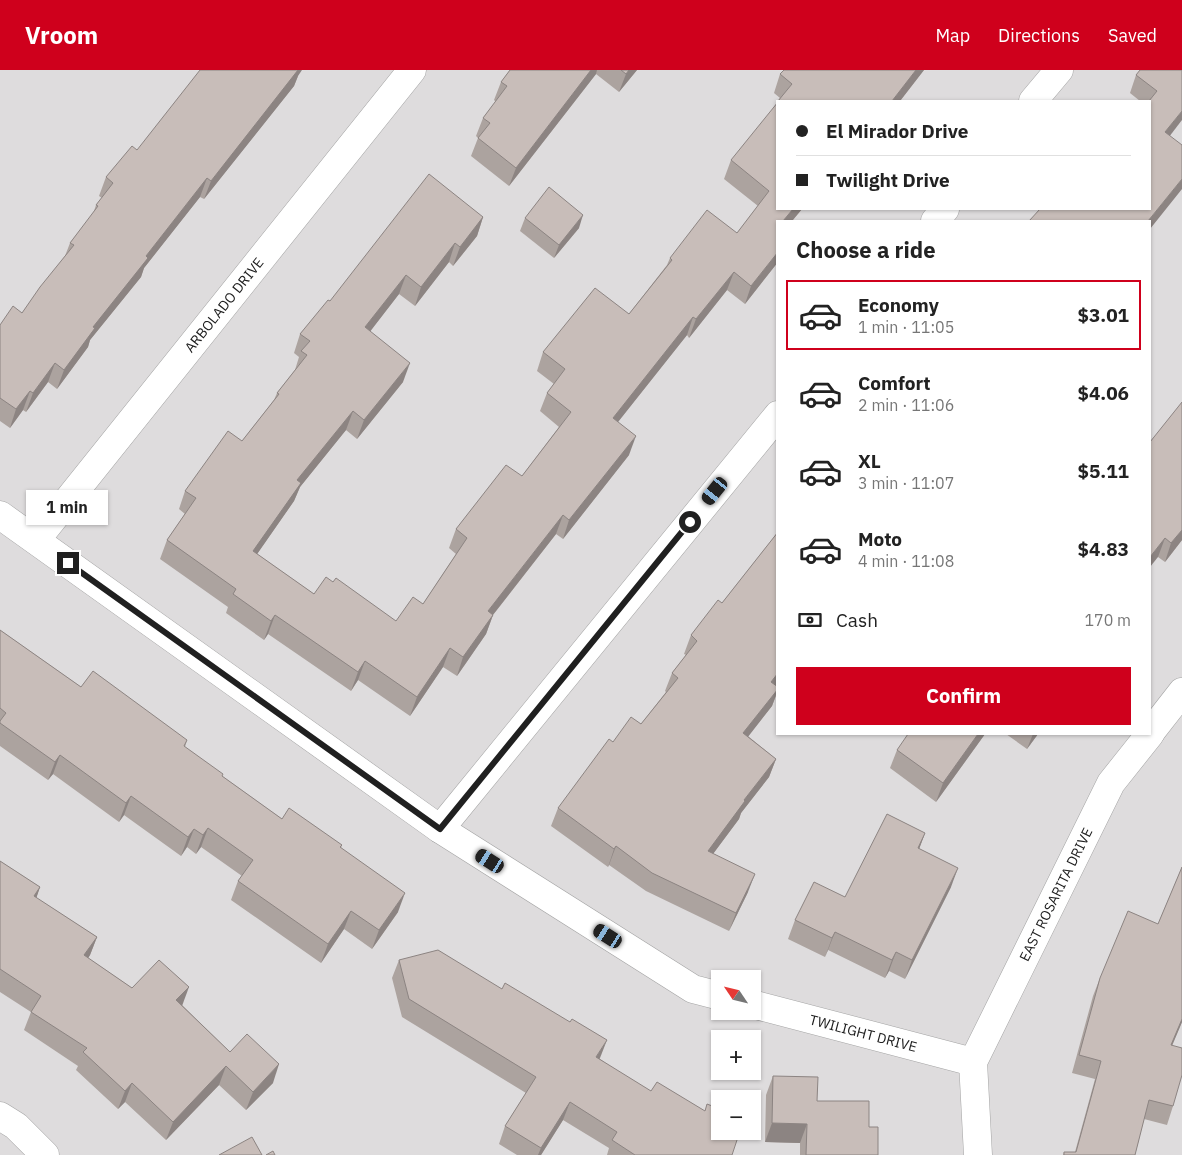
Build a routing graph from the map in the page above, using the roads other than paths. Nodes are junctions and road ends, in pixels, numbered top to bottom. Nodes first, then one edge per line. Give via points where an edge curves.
1 (412, 70) edge
2 (1059, 70) edge
3 (1034, 100) edge
4 (945, 210) edge
5 (936, 220) edge
6 (776, 417) edge
7 (0, 515) edge
8 (36, 540) junction
9 (1182, 692) edge
10 (1151, 733) edge
11 (1149, 735) edge
12 (440, 829) junction
13 (711, 994) edge
14 (761, 1006) edge
15 (973, 1062) junction
16 (0, 1116) edge
17 (44, 1155) edge
18 (978, 1155) edge

1 - 8 street, ARBOLADO DRIVE
2 - 3 street
4 - 5 street
6 - 12 street
7 - 8 street
8 - 12 street
9 - 10 street, EAST ROSARITA DRIVE
11 - 15 street, EAST ROSARITA DRIVE via 1111,784
12 - 13 street via 693,989
14 - 15 street, TWILIGHT DRIVE
15 - 18 street
16 - 17 street via 16,1126

